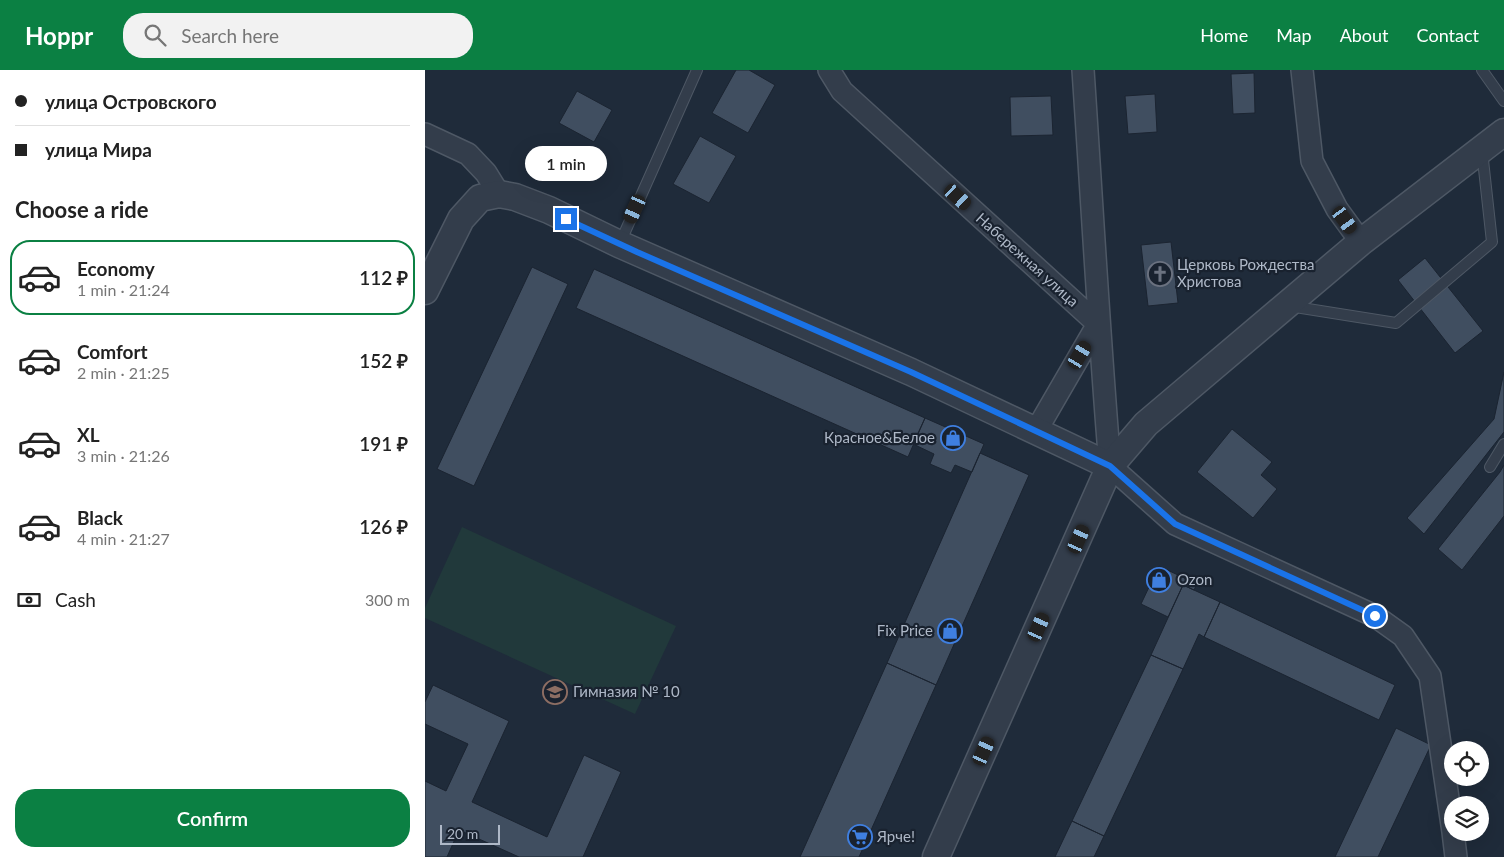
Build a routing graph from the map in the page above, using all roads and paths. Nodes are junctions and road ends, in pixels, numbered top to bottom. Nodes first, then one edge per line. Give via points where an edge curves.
1 (697, 70) edge
2 (829, 70) edge
3 (1083, 70) edge
4 (1302, 70) edge
5 (1482, 70) edge
6 (1504, 101) edge
7 (1504, 132) edge
8 (425, 134) edge
9 (1482, 148) junction
10 (499, 194) junction
11 (1361, 242) junction
12 (619, 244) junction
13 (425, 291) edge
14 (1286, 306) junction
15 (1098, 324) junction
16 (1036, 431) junction
17 (1504, 444) edge
18 (1110, 466) junction
19 (1490, 467) dead end
20 (1448, 796) edge
21 (1454, 841) edge
22 (936, 857) edge
23 (1456, 857) edge

1 - 12 lane
2 - 15 street, Набережная улица via 842,91
3 - 15 street, Набережная улица
4 - 11 street via 1312,161 1337,209
5 - 6 lane
7 - 9 street
8 - 10 street via 468,154 486,172
9 - 11 street
9 - 14 lane via 1492,242 1396,323
10 - 12 street via 549,210
10 - 13 street via 480,198 461,219
11 - 14 street
12 - 16 street via 911,372
14 - 18 street via 1147,424
15 - 16 street
15 - 18 street, Набережная улица
16 - 18 street
17 - 19 lane
18 - 20 street via 1175,524 1375,616 1403,636 1430,676
18 - 22 street
21 - 23 street

